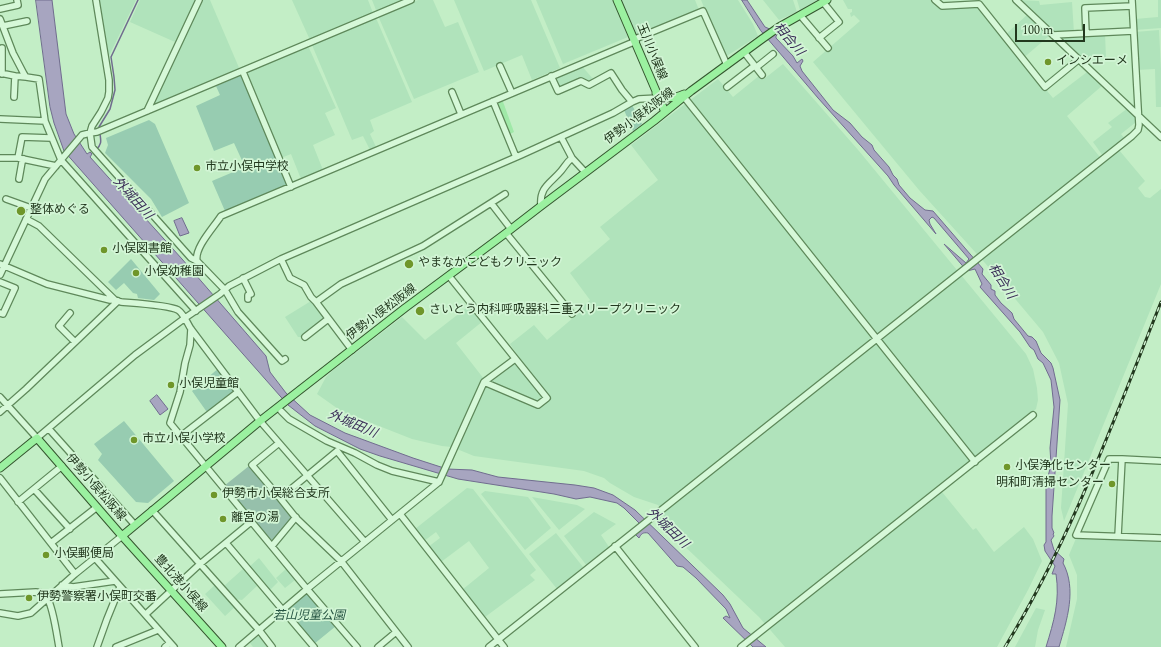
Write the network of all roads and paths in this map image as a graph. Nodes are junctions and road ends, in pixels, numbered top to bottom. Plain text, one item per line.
1 (17, 0) edge
2 (96, 0) edge
3 (199, 0) edge
4 (411, 0) edge
5 (618, 0) edge
6 (935, 0) edge
7 (1016, 0) edge
8 (825, 1) edge
9 (1132, 3) edge
10 (0, 8) edge
11 (800, 15) junction
12 (0, 19) edge
13 (27, 21) dead end
14 (2, 26) junction
15 (1133, 31) junction
16 (1086, 34) junction
17 (1053, 35) junction
18 (819, 38) junction
19 (635, 40) junction
20 (2, 48) dead end
21 (828, 48) dead end
22 (744, 52) junction
23 (772, 54) dead end
24 (1078, 60) junction
25 (727, 65) junction
26 (500, 66) dead end
27 (755, 66) junction
28 (243, 72) junction
29 (1, 73) edge
30 (762, 74) dead end
31 (16, 76) junction
32 (26, 76) junction
33 (551, 76) junction
34 (727, 87) dead end
35 (655, 91) junction
36 (691, 91) junction
37 (452, 92) dead end
38 (512, 93) junction
39 (14, 97) dead end
40 (684, 97) junction
41 (658, 98) junction
42 (493, 101) junction
43 (632, 102) junction
44 (146, 112) junction
45 (664, 112) junction
46 (462, 114) junction
47 (1138, 115) junction
48 (0, 119) edge
49 (45, 121) junction
50 (90, 133) junction
51 (561, 137) junction
52 (1161, 137) edge
53 (51, 138) junction
54 (516, 157) junction
55 (0, 158) edge
56 (18, 158) junction
57 (572, 158) junction
58 (24, 159) junction
59 (62, 159) junction
60 (56, 166) junction
61 (585, 172) junction
62 (19, 179) dead end
63 (291, 187) junction
64 (505, 194) dead end
65 (6, 199) dead end
66 (491, 203) junction
67 (541, 206) junction
68 (31, 208) junction
69 (26, 219) junction
70 (509, 231) junction
71 (281, 259) junction
72 (198, 261) junction
73 (2, 264) edge
74 (0, 275) edge
75 (449, 276) junction
76 (243, 278) junction
77 (0, 282) edge
78 (222, 289) junction
79 (248, 299) dead end
80 (117, 301) junction
81 (316, 302) junction
82 (197, 311) junction
83 (0, 313) edge
84 (70, 313) dead end
85 (572, 314) dead end
86 (185, 318) junction
87 (328, 319) junction
88 (191, 329) junction
89 (305, 337) dead end
90 (877, 339) junction
91 (75, 342) junction
92 (352, 350) junction
93 (285, 359) dead end
94 (515, 359) junction
95 (484, 382) junction
96 (238, 392) junction
97 (0, 397) edge
98 (8, 406) junction
99 (279, 410) junction
100 (0, 412) edge
101 (1033, 415) dead end
102 (260, 421) junction
103 (50, 429) junction
104 (181, 436) junction
105 (37, 438) junction
106 (279, 443) junction
107 (339, 450) junction
108 (1122, 459) junction
109 (1161, 461) edge
110 (975, 462) junction
111 (62, 466) junction
112 (206, 466) junction
113 (0, 468) edge
114 (308, 476) junction
115 (0, 478) edge
116 (440, 481) junction
117 (34, 489) junction
118 (280, 498) junction
119 (18, 502) junction
120 (97, 507) junction
121 (152, 510) junction
122 (400, 514) junction
123 (296, 517) junction
124 (392, 520) junction
125 (251, 522) junction
126 (135, 525) junction
127 (70, 529) junction
128 (122, 536) junction
129 (1118, 536) junction
130 (1161, 538) edge
131 (365, 542) junction
132 (51, 543) junction
133 (226, 543) junction
134 (272, 546) junction
135 (615, 546) junction
136 (95, 558) junction
137 (341, 561) junction
138 (200, 564) junction
139 (76, 574) junction
140 (115, 581) junction
141 (62, 585) junction
142 (120, 587) junction
143 (307, 589) junction
144 (171, 591) junction
145 (0, 594) edge
146 (48, 598) junction
147 (282, 610) junction
148 (0, 613) edge
149 (146, 614) junction
150 (158, 630) junction
151 (259, 630) junction
152 (396, 632) junction
153 (499, 640) junction
154 (170, 646) edge
155 (742, 646) edge
156 (59, 647) edge
157 (97, 647) edge
158 (116, 647) edge
159 (222, 647) edge
160 (239, 647) edge
161 (272, 647) edge
162 (314, 647) edge
163 (357, 647) edge
164 (378, 647) edge
165 (408, 647) edge
166 (489, 647) edge
167 (504, 647) edge
168 (695, 647) edge

1 - 10 street
2 - 50 street
3 - 44 street
4 - 28 street
5 - 19 main road, 玉川小俣線
6 - 24 street
7 - 17 street
8 - 11 main road, 伊勢小俣松阪線
8 - 18 street
9 - 15 street
9 - 16 street
11 - 18 street
11 - 22 main road, 伊勢小俣松阪線
12 - 14 street
13 - 14 street
14 - 32 street
15 - 16 street
15 - 47 street
16 - 17 street
17 - 24 street
18 - 21 street
19 - 25 street
19 - 33 street
19 - 35 main road, 玉川小俣線
20 - 29 street
22 - 25 main road, 伊勢小俣松阪線
22 - 27 street
23 - 27 street
24 - 47 street
25 - 36 main road, 伊勢小俣松阪線
26 - 38 street
27 - 30 street
27 - 34 street
28 - 44 street
28 - 63 street
29 - 31 street
31 - 32 street
31 - 39 street
32 - 49 street
33 - 38 street
33 - 43 street
35 - 36 main road
35 - 41 main road, 玉川小俣線
36 - 40 main road, 伊勢小俣松阪線
37 - 46 street
38 - 42 street
40 - 45 main road, 伊勢小俣松阪線
40 - 90 street
41 - 43 street
41 - 45 main road, 玉川小俣線
42 - 46 street
42 - 54 street
43 - 51 street
44 - 50 street
45 - 61 main road, 伊勢小俣松阪線
46 - 63 street
47 - 52 street
47 - 90 street
48 - 49 street
49 - 53 street
50 - 59 street
50 - 72 street
51 - 54 street
51 - 57 street
53 - 56 street
53 - 59 street
54 - 71 street
55 - 56 street
56 - 58 street
57 - 61 street
57 - 67 street
58 - 60 street
58 - 62 street
59 - 60 street
59 - 82 street
60 - 68 street
61 - 67 main road, 伊勢小俣松阪線
63 - 72 street
64 - 66 street
65 - 68 street
66 - 70 street
66 - 81 street
67 - 70 main road, 伊勢小俣松阪線
68 - 69 street
69 - 73 street
69 - 80 street
70 - 75 main road, 伊勢小俣松阪線
70 - 85 street
71 - 76 street
71 - 81 street
72 - 78 street
73 - 74 street
73 - 80 street
75 - 92 main road, 伊勢小俣松阪線
75 - 94 street
76 - 78 street
76 - 79 street
77 - 83 street
78 - 82 street
78 - 93 street
80 - 86 street
80 - 91 street
81 - 87 street
82 - 86 street
84 - 91 street
86 - 88 street
86 - 103 street
87 - 89 street
87 - 92 street
88 - 96 street
88 - 104 street
90 - 110 street
90 - 135 street
91 - 98 street
92 - 99 main road, 伊勢小俣松阪線
94 - 95 street
94 - 95 street
95 - 116 street
96 - 102 street
96 - 104 street
97 - 98 street
98 - 100 street
98 - 105 street
99 - 102 main road, 伊勢小俣松阪線
99 - 107 street
101 - 110 street
102 - 106 street
102 - 112 main road, 伊勢小俣松阪線
103 - 105 street
103 - 126 street
104 - 112 street
105 - 111 main road, 伊勢小俣松阪線
105 - 113 main road
106 - 114 street
106 - 118 street
107 - 114 street
107 - 116 street
107 - 124 street
108 - 109 street
108 - 129 street
108 - 129 street
110 - 155 street
111 - 117 street
111 - 120 main road, 伊勢小俣松阪線
112 - 121 main road, 伊勢小俣松阪線
112 - 125 street
114 - 118 street
114 - 131 street
115 - 119 street
116 - 122 street
117 - 119 street
117 - 127 street
118 - 123 street
119 - 132 street
120 - 127 street
120 - 128 main road, 伊勢小俣松阪線
121 - 126 main road, 伊勢小俣松阪線
121 - 138 street
122 - 124 street
122 - 153 street
123 - 134 street
123 - 137 street
124 - 131 street
125 - 133 street
125 - 134 street
126 - 128 main road, 伊勢小俣松阪線
127 - 132 street
128 - 136 street
128 - 144 main road, 豊北港小俣線
129 - 130 street
131 - 137 street
132 - 139 street
133 - 138 street
133 - 147 street
134 - 143 street
135 - 153 street
135 - 168 street
136 - 139 street
136 - 140 street
137 - 143 street
137 - 152 street
138 - 144 street
138 - 151 street
139 - 141 street
140 - 141 street
140 - 142 street
141 - 146 street
142 - 149 street
142 - 157 street
143 - 147 street
143 - 163 street
144 - 149 street
144 - 159 main road, 豊北港小俣線
145 - 146 street
146 - 148 street
146 - 156 street
147 - 151 street
147 - 162 street
149 - 150 street
150 - 154 street
150 - 158 street
151 - 160 street
151 - 161 street
152 - 164 street
152 - 165 street
153 - 166 street
153 - 167 street

